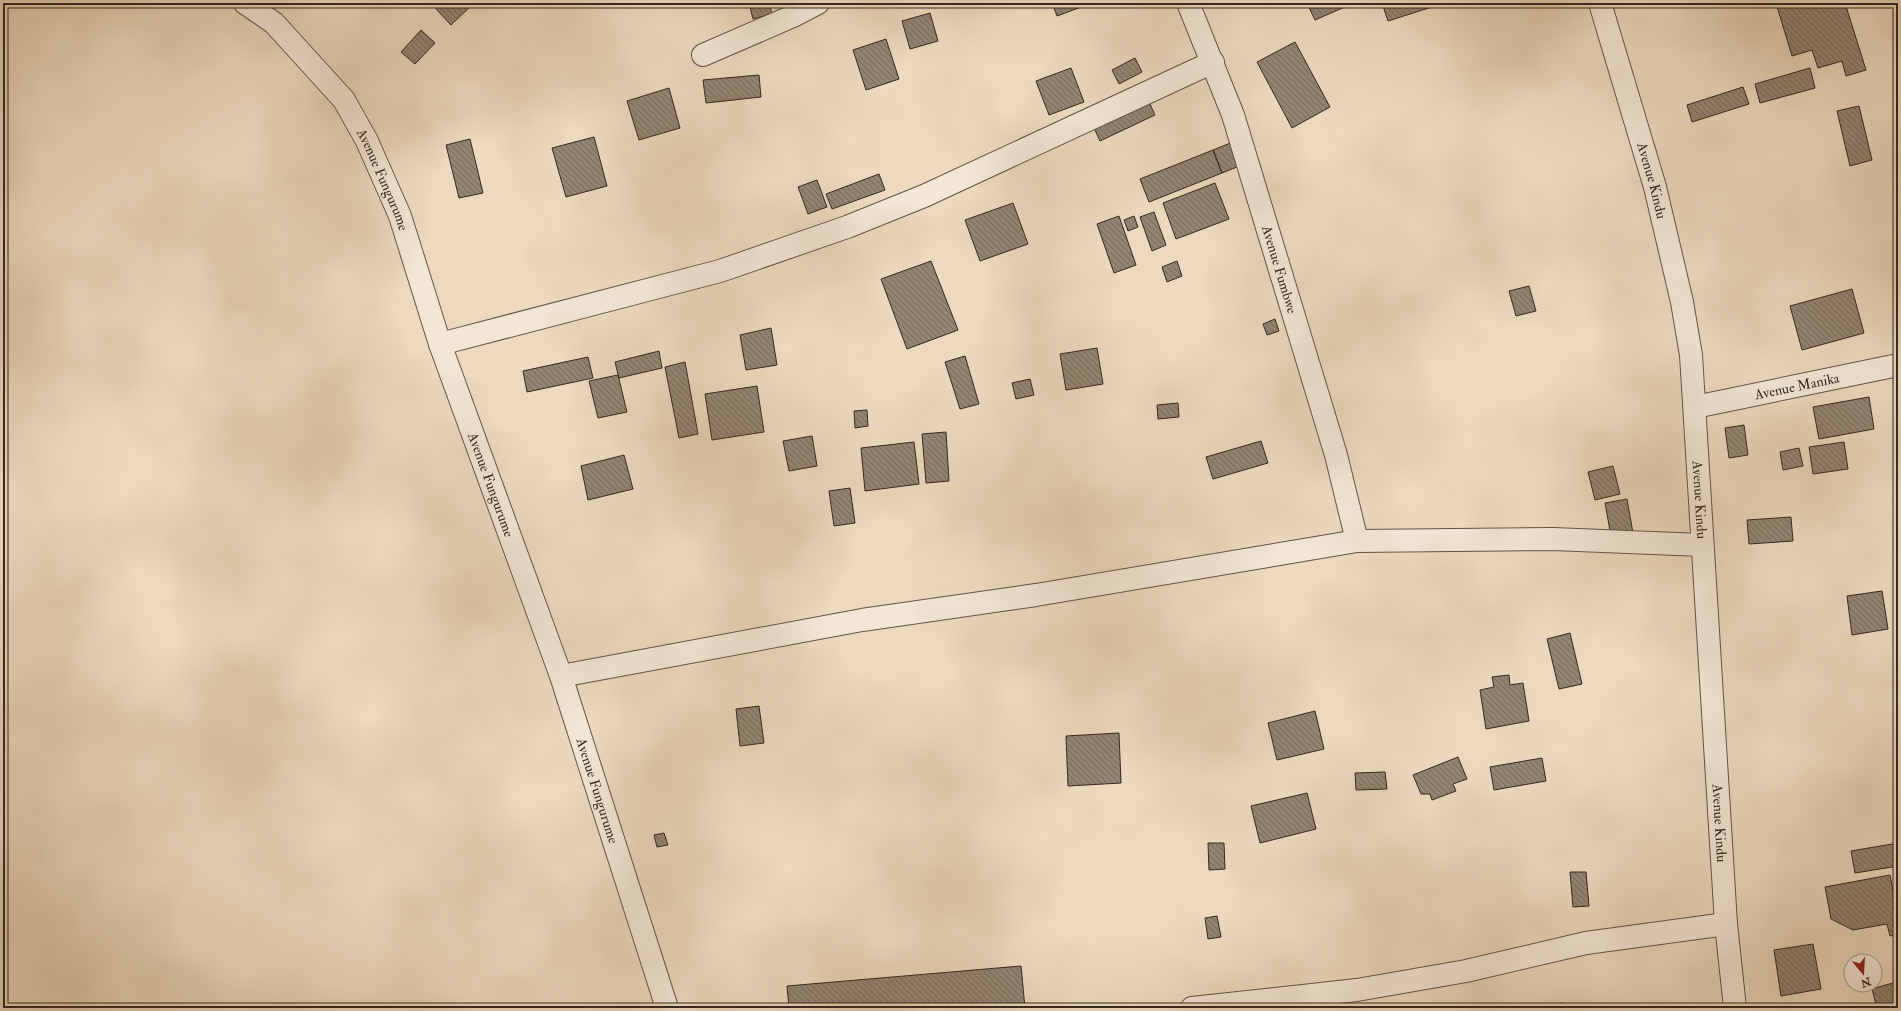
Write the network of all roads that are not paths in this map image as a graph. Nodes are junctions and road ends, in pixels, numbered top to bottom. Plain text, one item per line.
1 (245, 3) edge
2 (818, 3) edge
3 (1188, 3) edge
4 (1600, 3) edge
5 (703, 55) dead end
6 (1213, 62) junction
7 (440, 344) junction
8 (1898, 365) edge
9 (1695, 406) junction
10 (1357, 541) junction
11 (1702, 545) junction
12 (561, 676) junction
13 (1726, 924) junction
14 (667, 1008) edge
15 (1192, 1008) edge
16 (1735, 1008) edge

1 - 7 street, Avenue Fungurume
2 - 5 street
3 - 6 street, Avenue Fumbwe
4 - 9 street, Avenue Kindu
6 - 7 street
6 - 10 street, Avenue Fumbwe
7 - 12 street, Avenue Fungurume
8 - 9 street, Avenue Manika
9 - 11 street, Avenue Kindu
10 - 11 street
10 - 12 street
11 - 13 street, Avenue Kindu
12 - 14 street, Avenue Fungurume
13 - 15 street
13 - 16 street, Avenue Kindu

